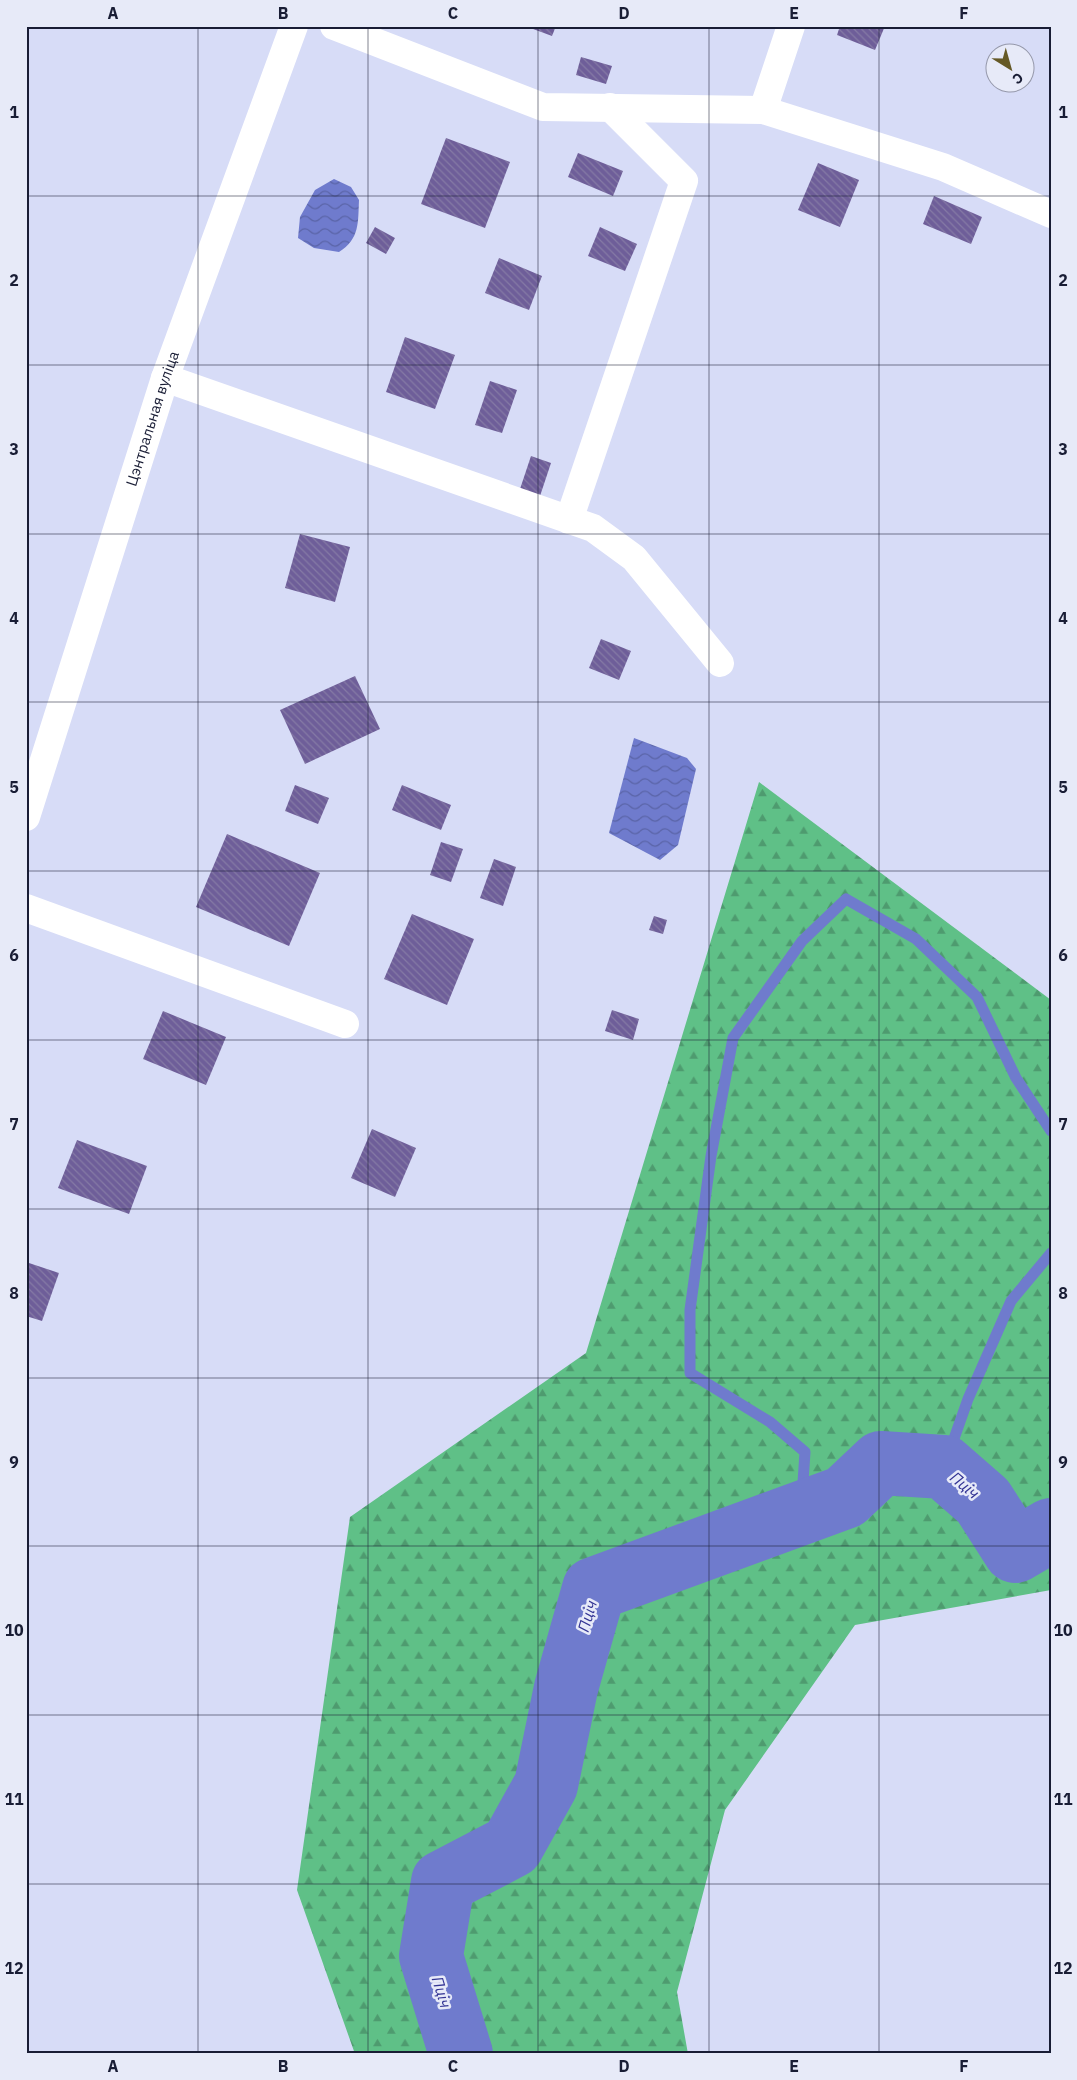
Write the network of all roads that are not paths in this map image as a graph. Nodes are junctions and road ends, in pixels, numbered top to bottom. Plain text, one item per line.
1 (294, 26) edge
2 (334, 26) edge
3 (791, 26) edge
4 (610, 108) junction
5 (763, 110) junction
6 (1051, 214) edge
7 (165, 378) junction
8 (570, 520) junction
9 (720, 663) dead end
10 (26, 817) edge
11 (26, 908) edge
12 (345, 1024) dead end

1 - 7 street, Цэнтральная вуліца
2 - 4 street
3 - 5 street
4 - 5 street
4 - 8 street
5 - 6 street
7 - 8 street
7 - 10 street, Цэнтральная вуліца
8 - 9 street
11 - 12 street

